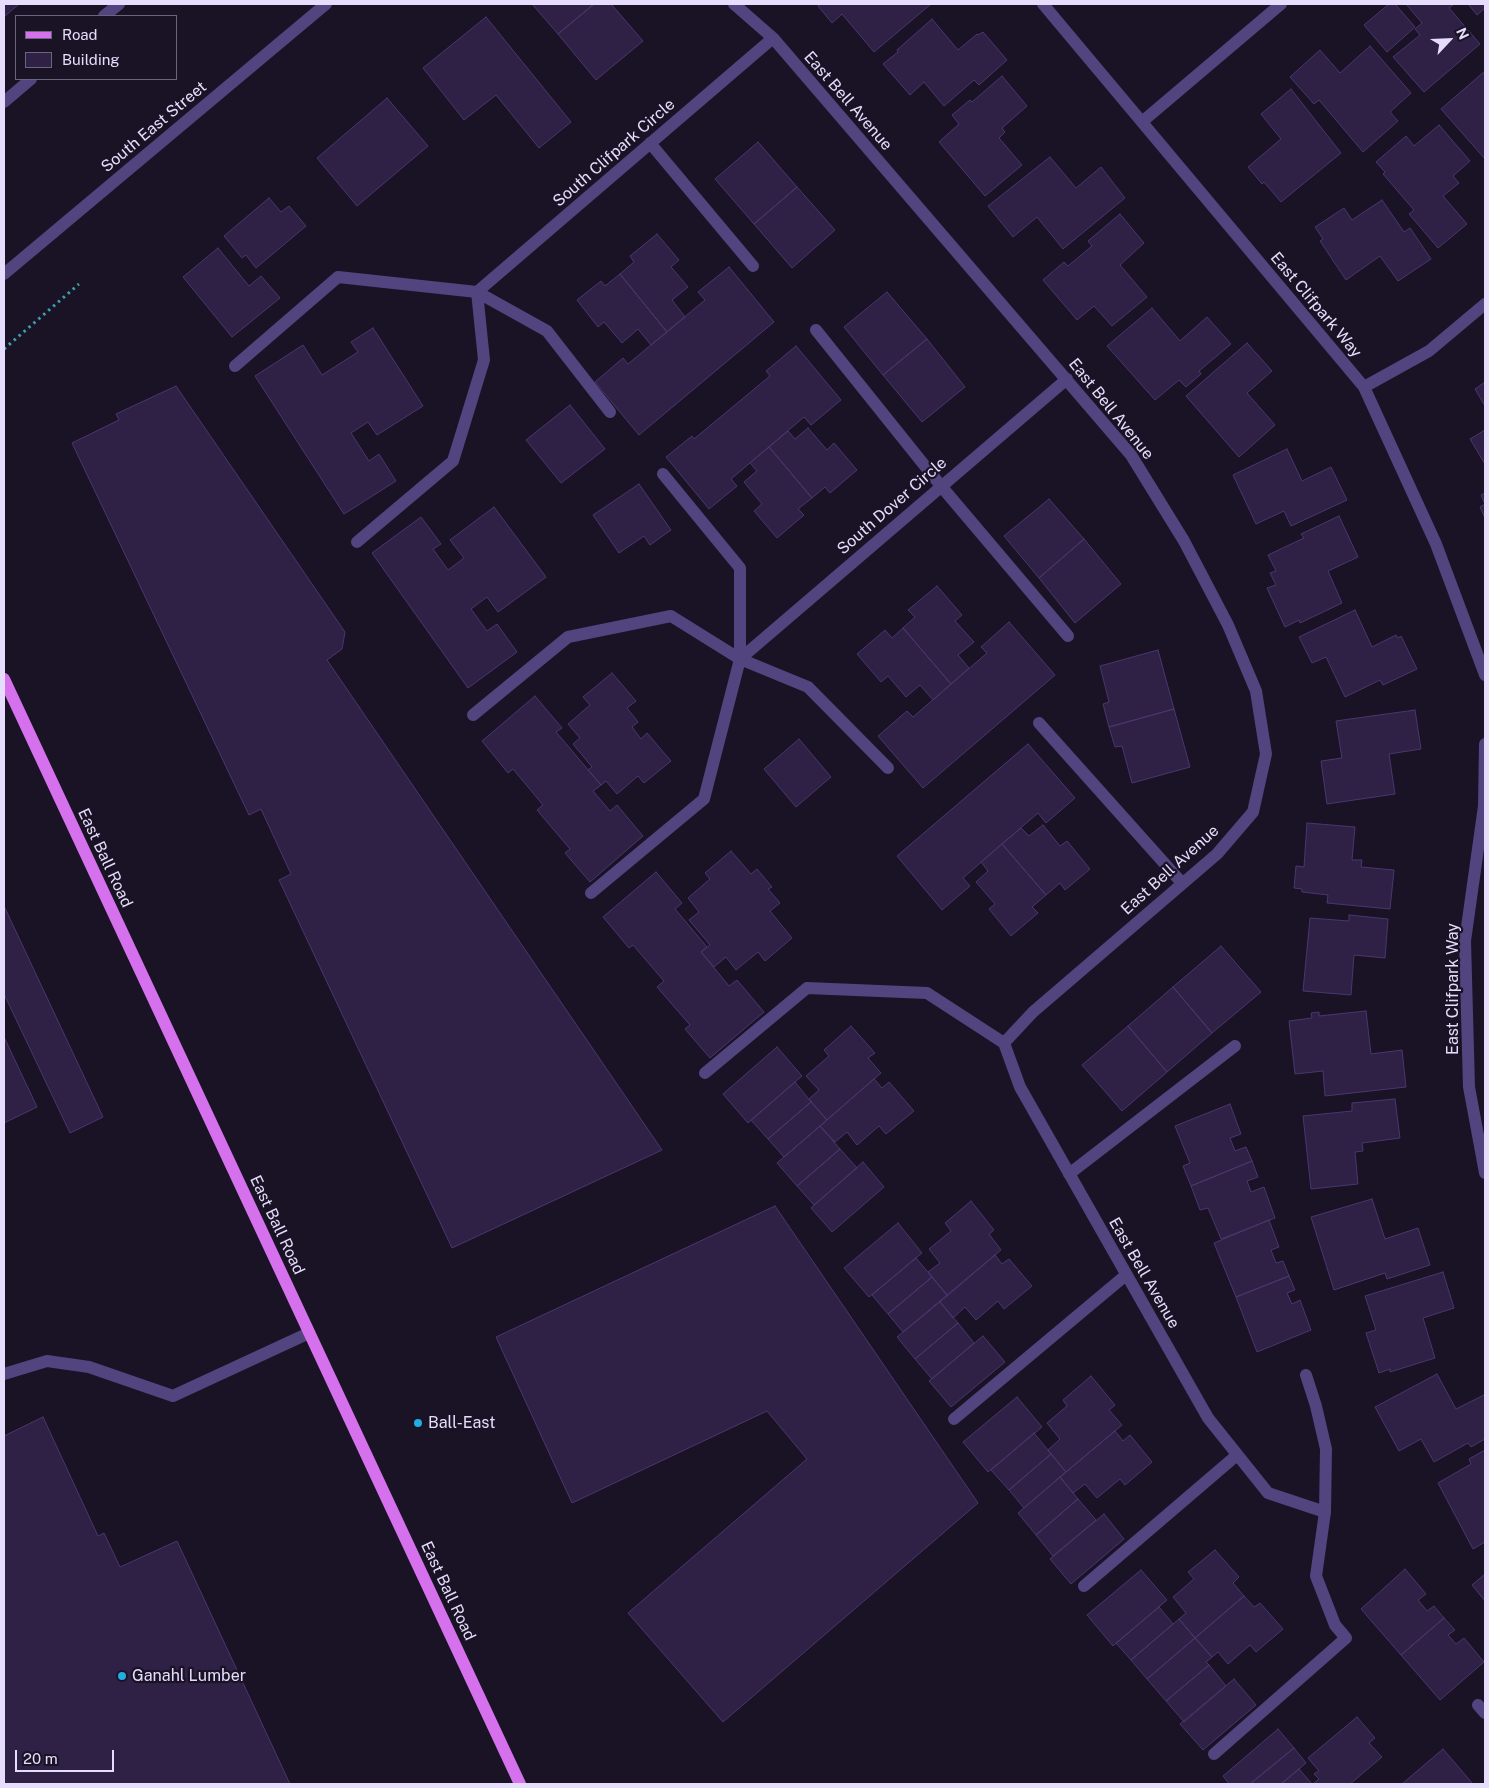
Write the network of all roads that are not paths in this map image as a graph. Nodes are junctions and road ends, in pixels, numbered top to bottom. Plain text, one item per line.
1 (119, 4) edge
2 (324, 4) edge
3 (734, 4) edge
4 (1042, 4) edge
5 (1281, 4) edge
6 (105, 15) edge
7 (772, 38) junction
8 (30, 80) edge
9 (4, 102) edge
10 (1142, 122) junction
11 (650, 143) junction
12 (753, 266) dead end
13 (4, 274) edge
14 (477, 292) junction
15 (1485, 304) edge
16 (816, 330) dead end
17 (235, 366) dead end
18 (1067, 379) junction
19 (1364, 387) junction
20 (610, 412) dead end
21 (662, 474) dead end
22 (940, 486) junction
23 (357, 542) dead end
24 (1068, 636) dead end
25 (740, 659) junction
26 (1485, 675) edge
27 (4, 679) edge
28 (472, 715) dead end
29 (1039, 723) dead end
30 (1485, 744) edge
31 (888, 768) dead end
32 (1182, 883) junction
33 (591, 893) dead end
34 (1004, 1043) junction
35 (1235, 1046) dead end
36 (704, 1073) dead end
37 (1485, 1173) edge
38 (1069, 1174) junction
39 (1126, 1275) junction
40 (309, 1333) junction
41 (4, 1374) edge
42 (1306, 1375) dead end
43 (954, 1419) dead end
44 (1237, 1455) junction
45 (1325, 1512) junction
46 (1084, 1586) dead end
47 (1214, 1754) dead end
48 (520, 1784) edge

1 - 6 street
2 - 13 street, South East Street
3 - 7 street, East Bell Avenue
4 - 10 street, East Clifpark Way
5 - 10 street
7 - 11 street, South Clifpark Circle
7 - 18 street, East Bell Avenue
8 - 9 street
10 - 19 street, East Clifpark Way
11 - 12 street
11 - 14 street, South Clifpark Circle
14 - 17 street
14 - 20 street
14 - 23 street
15 - 19 street
16 - 22 street
18 - 22 street, South Dover Circle
18 - 32 street, East Bell Avenue
19 - 26 street, East Clifpark Way
21 - 25 street
22 - 24 street
22 - 25 street, South Dover Circle
25 - 28 street
25 - 31 street
25 - 33 street
27 - 40 main road, East Ball Road
29 - 32 street
30 - 37 street, East Clifpark Way
32 - 34 street, East Bell Avenue
34 - 36 street
34 - 38 street, East Bell Avenue
35 - 38 street
38 - 39 street, East Bell Avenue
39 - 43 street
39 - 44 street, East Bell Avenue
40 - 41 street
40 - 48 main road, East Ball Road
42 - 45 street
44 - 45 street, East Bell Avenue
44 - 46 street
45 - 47 street

